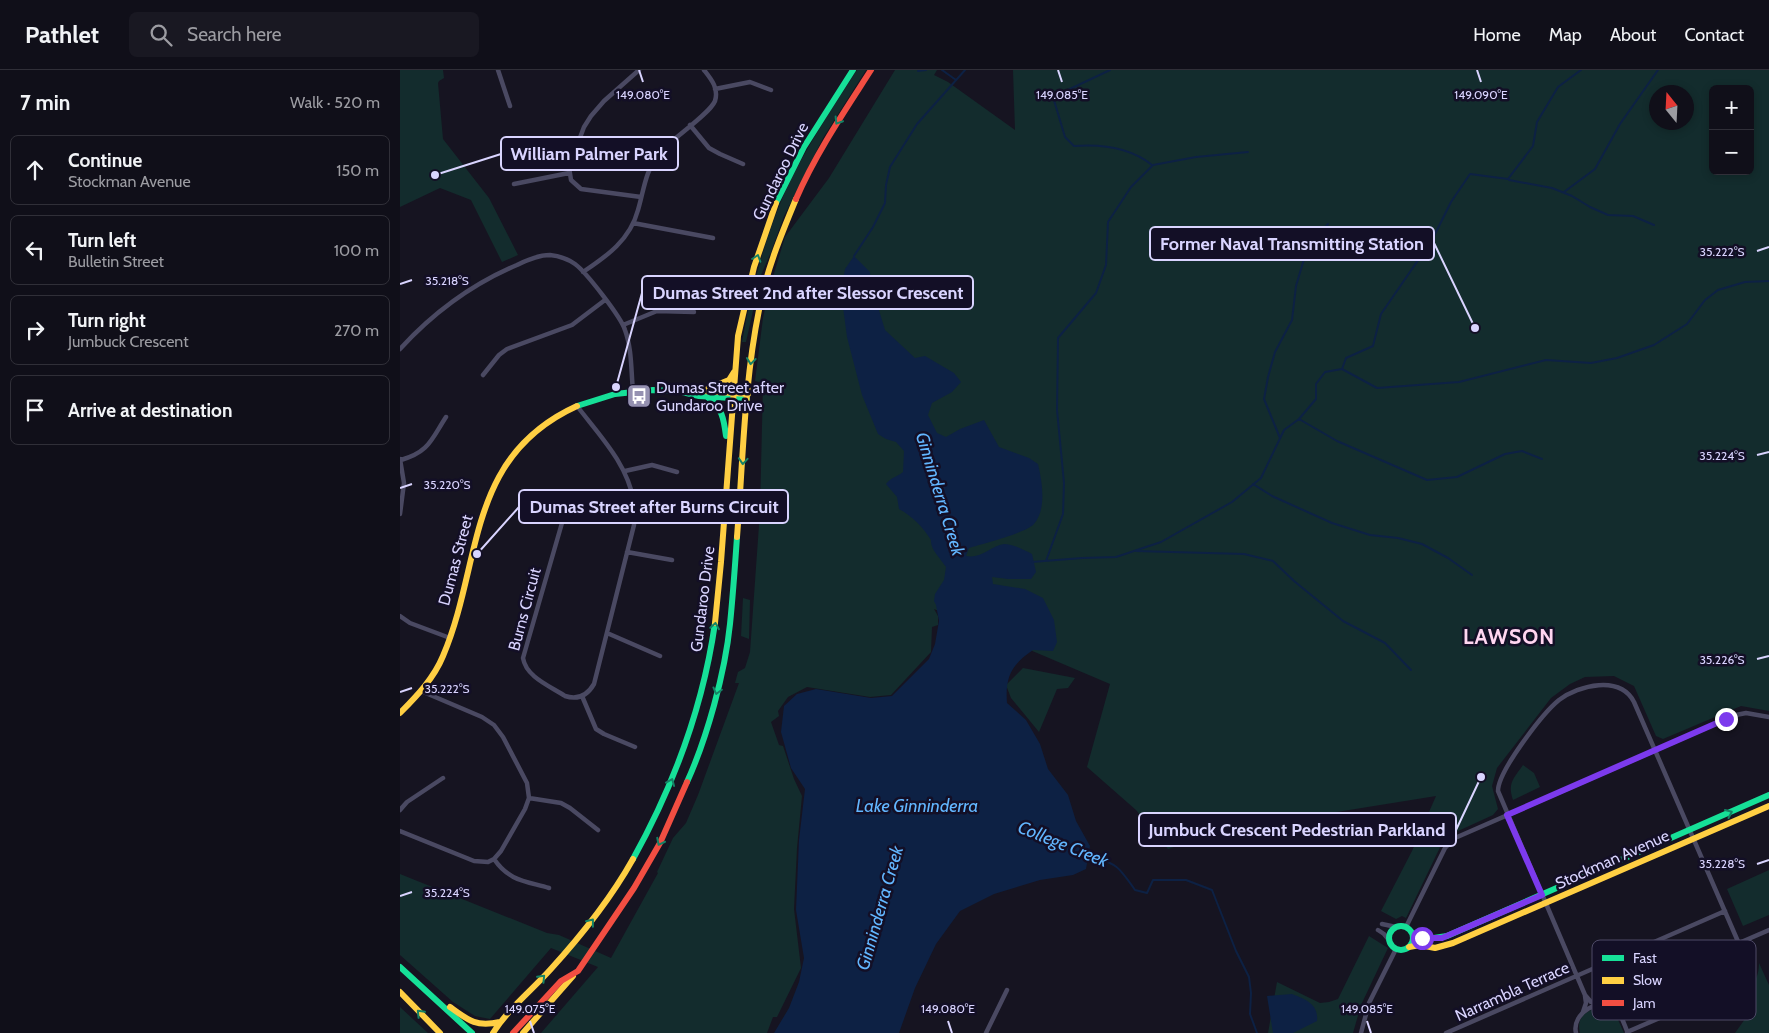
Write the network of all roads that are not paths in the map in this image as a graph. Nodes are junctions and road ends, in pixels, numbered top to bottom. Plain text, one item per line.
1 (498, 70) edge
2 (639, 70) edge
3 (704, 70) edge
4 (853, 70) edge
5 (871, 70) edge
6 (716, 88) junction
7 (771, 90) dead end
8 (510, 106) dead end
9 (690, 125) junction
10 (743, 164) dead end
11 (569, 173) junction
12 (514, 184) dead end
13 (641, 197) junction
14 (633, 223) junction
15 (713, 238) dead end
16 (583, 272) junction
17 (605, 300) junction
18 (694, 312) dead end
19 (623, 325) junction
20 (400, 349) edge
21 (735, 369) junction
22 (483, 375) dead end
23 (633, 391) junction
24 (704, 394) junction
25 (733, 396) junction
26 (748, 397) junction
27 (576, 406) junction
28 (446, 417) dead end
29 (728, 450) junction
30 (400, 459) edge
31 (625, 471) junction
32 (677, 472) dead end
33 (634, 502) junction
34 (400, 514) edge
35 (627, 552) junction
36 (672, 560) dead end
37 (400, 616) edge
38 (607, 633) junction
39 (450, 638) junction
40 (660, 656) dead end
41 (422, 691) junction
42 (582, 696) junction
43 (400, 713) edge
44 (1769, 718) edge
45 (635, 747) dead end
46 (1655, 750) junction
47 (443, 778) dead end
48 (1769, 796) edge
49 (529, 798) junction
50 (1769, 806) edge
51 (400, 810) edge
52 (1507, 815) junction
53 (598, 830) dead end
54 (1690, 830) junction
55 (400, 831) edge
56 (1694, 839) junction
57 (494, 859) junction
58 (549, 888) dead end
59 (1542, 895) junction
60 (1545, 903) junction
61 (1725, 911) junction
62 (1382, 924) dead end
63 (1396, 927) junction
64 (1406, 927) junction
65 (1378, 930) dead end
66 (1769, 930) edge
67 (1413, 936) junction
68 (1389, 940) junction
69 (1659, 940) edge
70 (1738, 940) edge
71 (1746, 940) edge
72 (1409, 947) junction
73 (1396, 949) junction
74 (400, 967) edge
75 (1592, 969) edge
76 (578, 971) junction
77 (1577, 976) junction
78 (1007, 990) dead end
79 (400, 992) edge
80 (1585, 995) junction
81 (434, 997) junction
82 (1592, 1002) edge
83 (1592, 1008) edge
84 (1583, 1012) junction
85 (1622, 1020) edge
86 (1655, 1020) edge
87 (500, 1022) junction
88 (1627, 1032) edge
89 (439, 1033) edge
90 (472, 1033) edge
91 (493, 1033) edge
92 (513, 1033) edge
93 (523, 1033) edge
94 (986, 1033) edge
95 (1362, 1033) edge
96 (1446, 1033) edge
97 (1576, 1033) edge

1 - 8 street
2 - 11 street
3 - 6 street
21 -> 4 main road, Gundaroo Drive
5 -> 26 main road, Gundaroo Drive
6 - 7 street
6 - 9 street
9 - 10 street
9 - 13 street
11 - 12 street
11 - 13 street
13 - 14 street
14 - 15 street
14 - 16 street
16 - 17 street
16 - 20 street
17 - 19 street
17 - 22 street
18 - 19 street
19 - 23 street
21 - 24 main road
21 - 25 main road, Gundaroo Drive
23 - 24 main road, Dumas Street
23 - 27 main road, Dumas Street
24 - 25 main road, Dumas Street
24 - 29 main road
25 - 26 main road, Dumas Street
25 - 29 main road, Gundaroo Drive
26 -> 76 main road, Gundaroo Drive
27 - 31 street
27 - 39 main road, Dumas Street
28 - 30 street
87 -> 29 main road, Gundaroo Drive
30 - 34 street
31 - 32 street
31 - 33 street
33 - 35 street
33 - 42 street, Burns Circuit
35 - 36 street
35 - 38 street
37 - 39 street
38 - 40 street
38 - 42 street
39 - 41 main road, Dumas Street
41 - 43 main road, Dumas Street
41 - 49 street
42 - 45 street
44 - 46 street
46 - 52 street
46 - 52 street
46 - 54 street
47 - 51 street
54 -> 48 main road, Stockman Avenue
49 - 53 street
49 - 57 street
50 - 56 main road, Stockman Avenue
52 - 59 street
52 - 64 street
54 - 56 street
54 - 59 main road, Stockman Avenue
55 - 57 street
56 - 60 main road, Stockman Avenue
56 - 61 street
57 - 58 street
59 - 60 street
59 - 67 main road, Stockman Avenue
60 - 72 main road, Stockman Avenue
60 - 77 street
61 - 69 street, Narrambla Terrace
61 - 70 street
62 - 63 street
63 - 64 main road
63 - 68 main road
64 - 67 main road
65 - 68 street
66 - 71 street
67 - 72 main road
68 - 73 main road
72 - 73 main road
73 - 95 street
74 - 81 main road
75 - 77 street, Narrambla Terrace
76 - 92 main road, Gundaroo Drive
76 - 93 main road
77 - 80 street
77 - 96 street, Narrambla Terrace
78 - 94 street
89 -> 79 main road
80 - 82 street
80 - 84 street
81 - 87 main road
81 - 90 main road
83 - 84 street
84 - 97 street
85 - 88 street
86 - 88 street
87 - 91 main road, Gundaroo Drive

